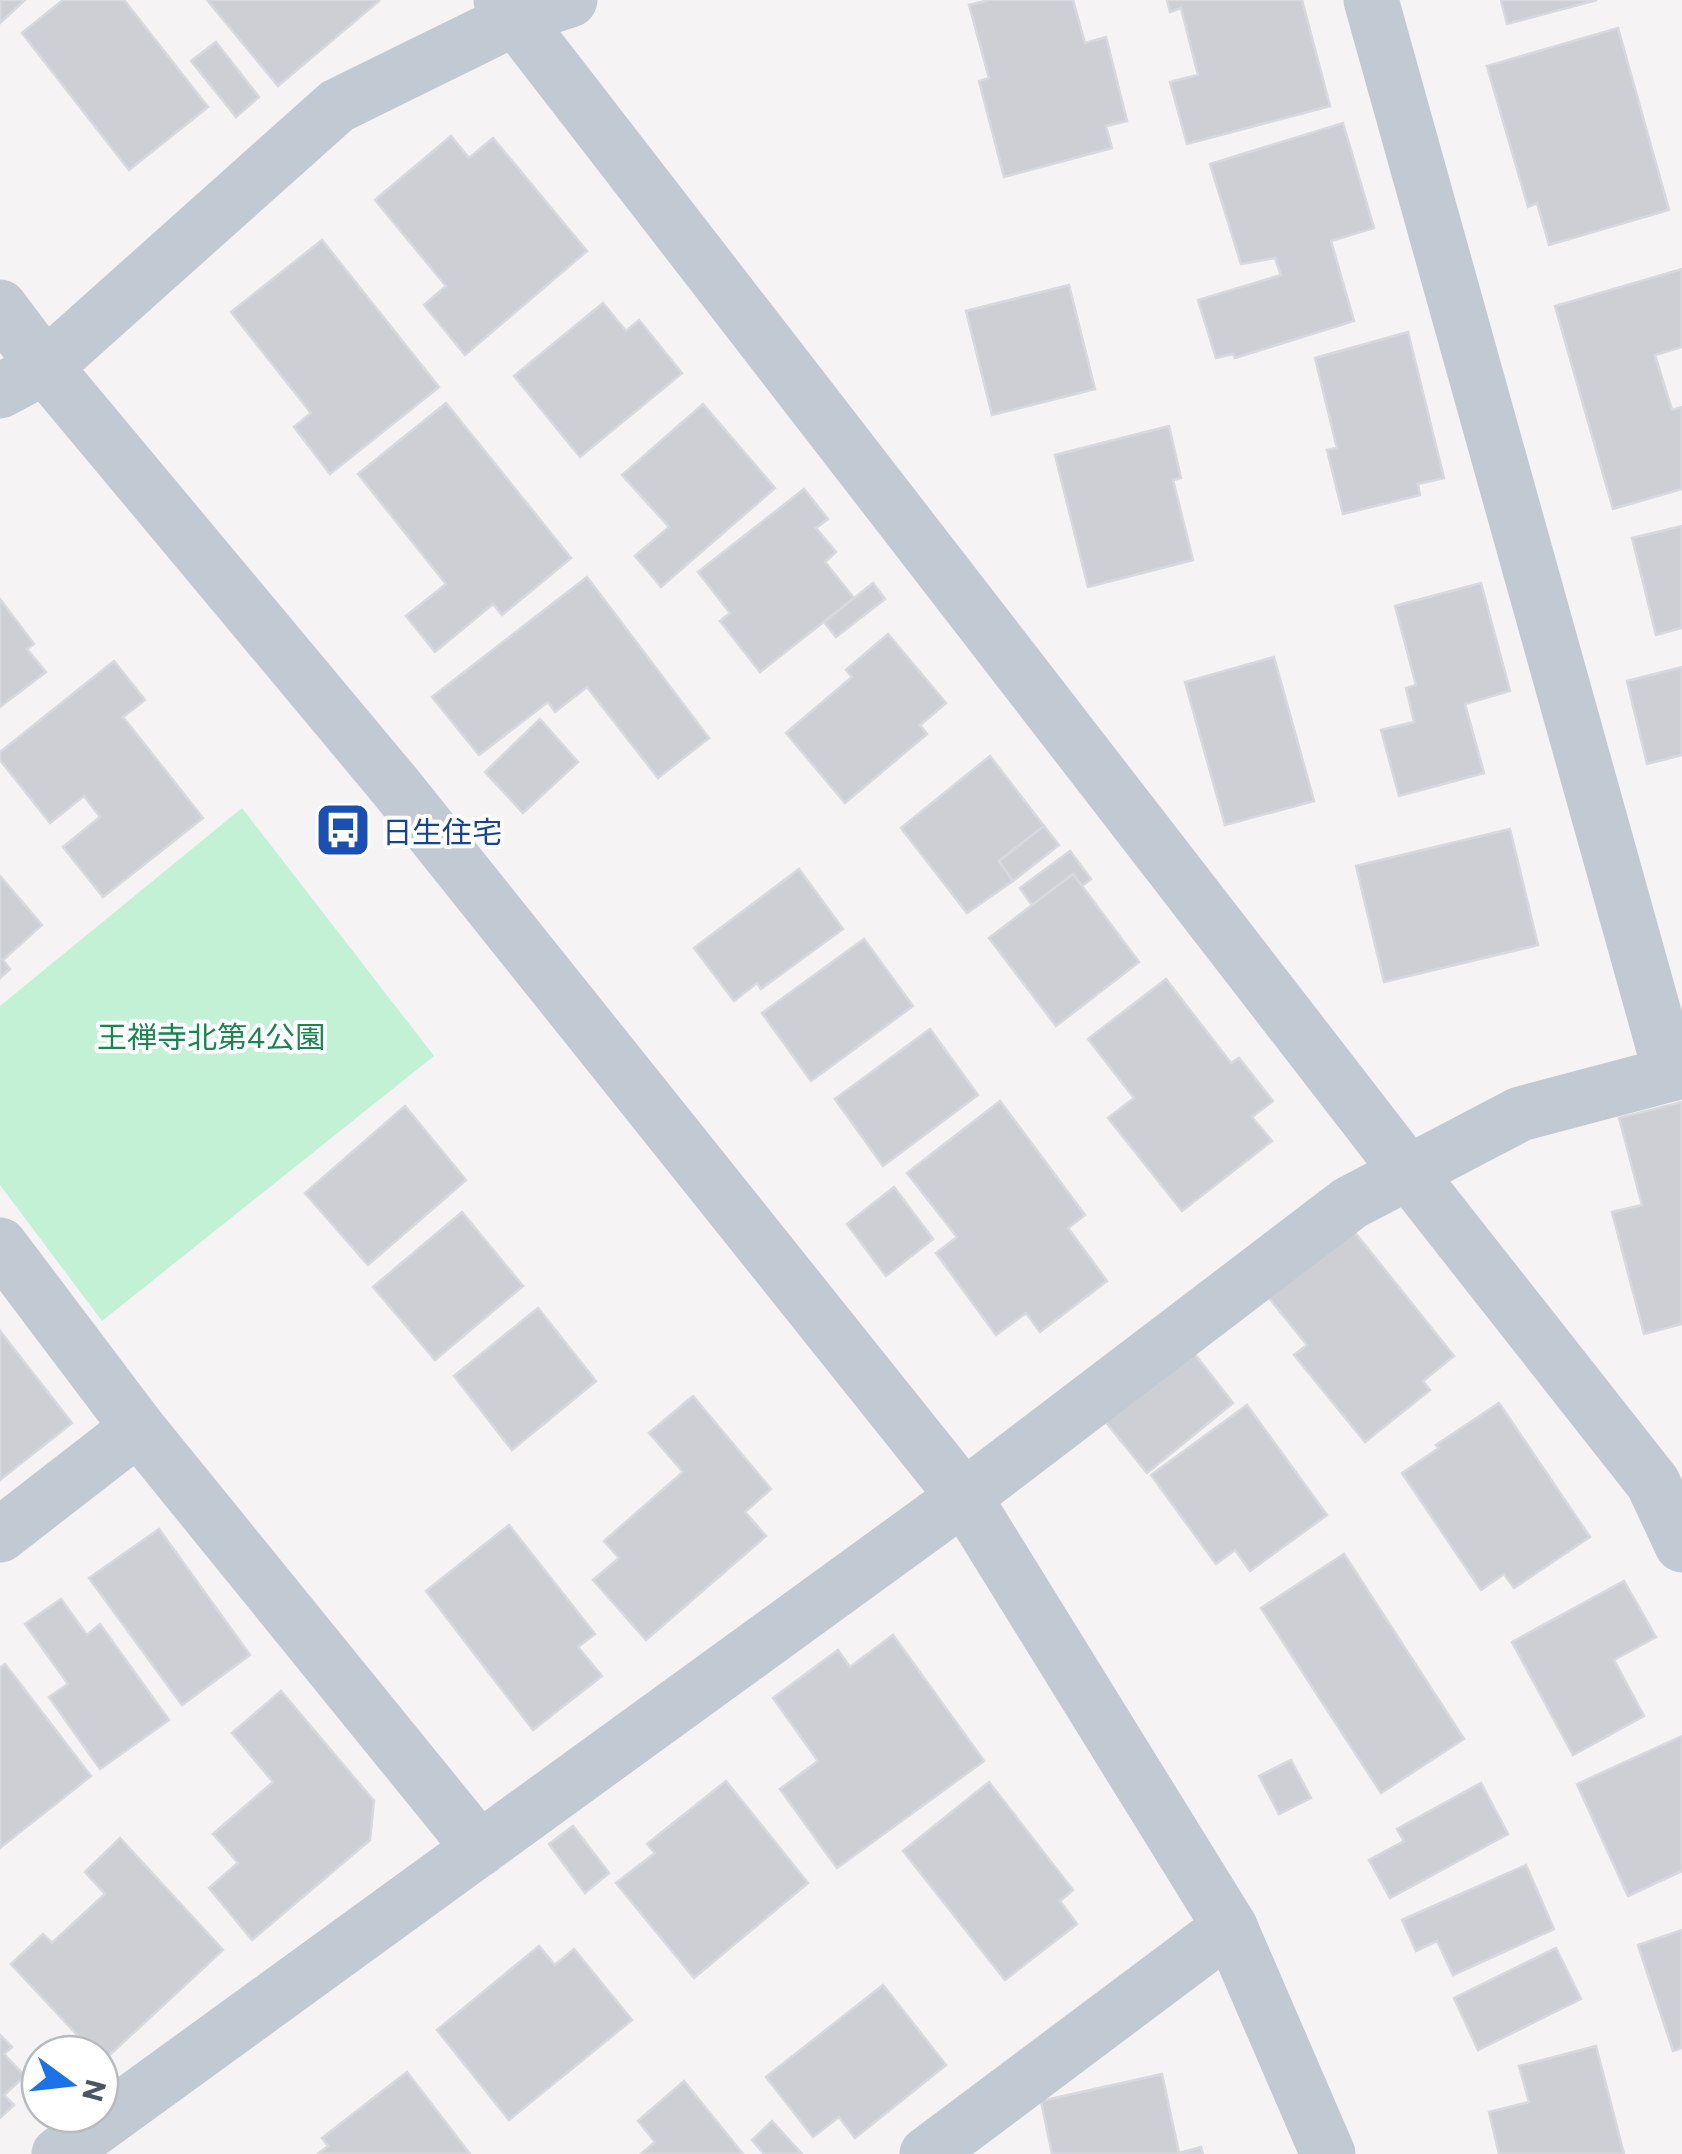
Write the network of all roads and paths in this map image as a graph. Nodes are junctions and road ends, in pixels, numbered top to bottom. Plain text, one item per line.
1 (570, 0) edge
2 (1371, 0) edge
3 (508, 9) edge
4 (0, 307) edge
5 (22, 379) edge
6 (1676, 1072) edge
7 (1408, 1172) junction
8 (0, 1245) edge
9 (138, 1428) junction
10 (964, 1497) junction
11 (0, 1535) edge
12 (1682, 1546) edge
13 (480, 1849) junction
14 (1230, 1926) junction
15 (59, 2154) edge
16 (927, 2154) edge
17 (1328, 2154) edge

1 - 3 street
2 - 6 street
3 - 5 street
3 - 7 street
4 - 5 street
5 - 10 street
6 - 7 street
7 - 10 street
7 - 12 street
8 - 9 street
9 - 11 street
9 - 13 street
10 - 13 street
10 - 14 street
13 - 15 street
14 - 16 street
14 - 17 street

